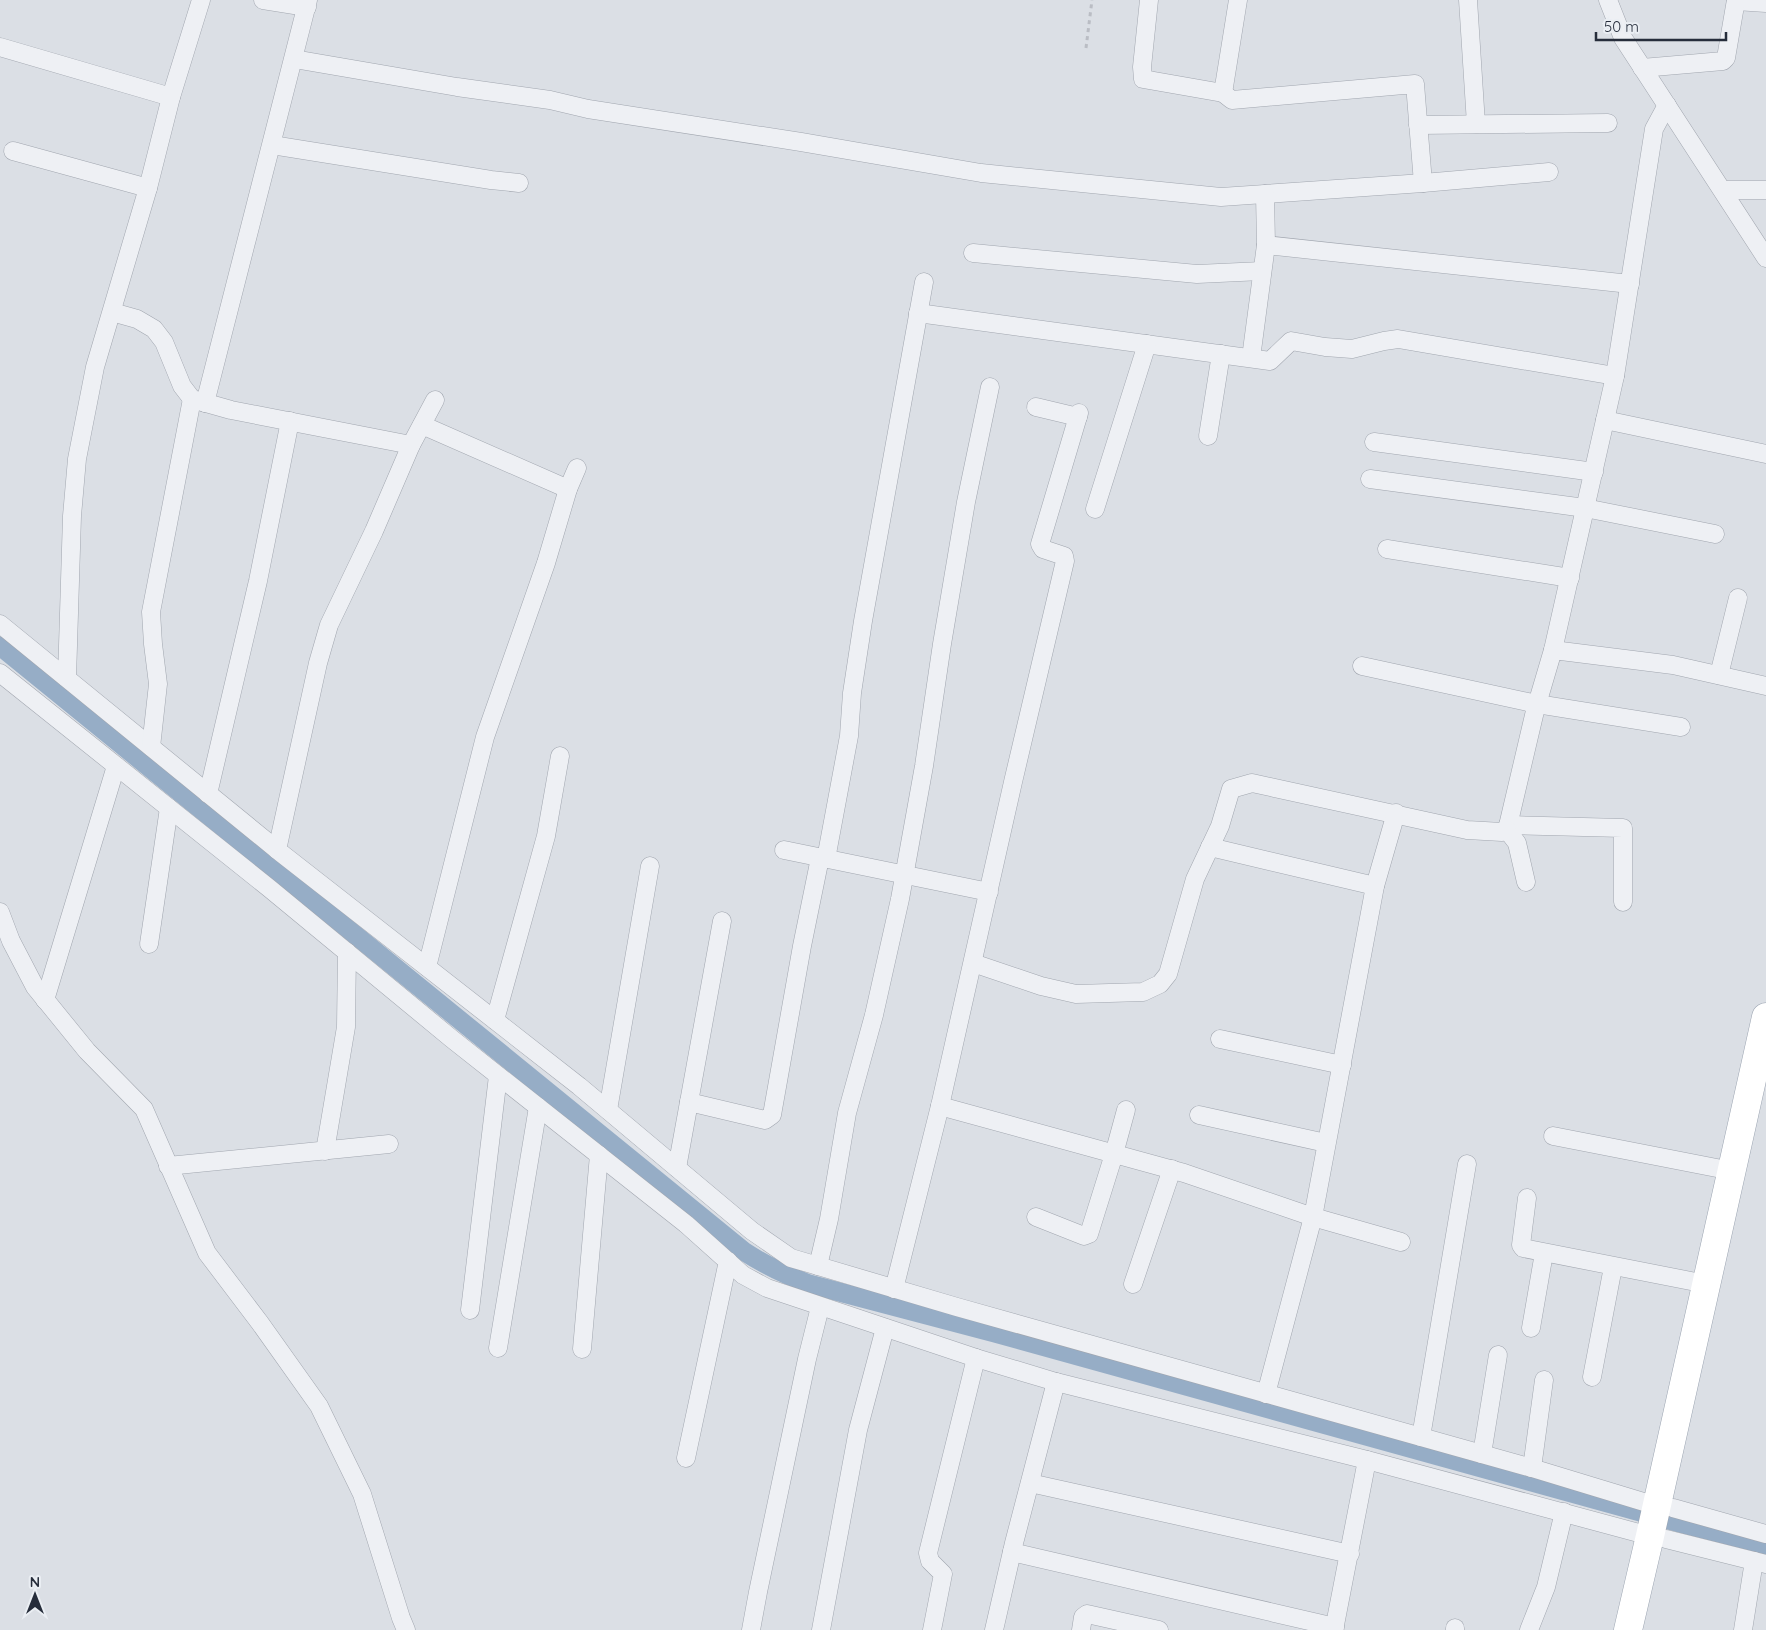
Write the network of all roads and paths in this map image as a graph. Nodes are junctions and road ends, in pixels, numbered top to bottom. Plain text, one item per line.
1 (201, 0) edge
2 (263, 0) edge
3 (1092, 0) edge
4 (1149, 0) edge
5 (1238, 0) edge
6 (1468, 0) edge
7 (1608, 0) edge
8 (1736, 0) edge
9 (307, 3) edge
10 (1766, 3) edge
11 (0, 47) edge
12 (1086, 48) dead end
13 (294, 59) junction
14 (1642, 68) junction
15 (1223, 93) junction
16 (171, 97) junction
17 (1667, 105) junction
18 (1608, 123) dead end
19 (1418, 124) junction
20 (1476, 124) junction
21 (272, 144) junction
22 (13, 151) dead end
23 (1549, 172) dead end
24 (519, 183) dead end
25 (1423, 183) junction
26 (148, 188) junction
27 (1723, 190) junction
28 (1766, 190) edge
29 (1265, 194) junction
30 (1266, 245) junction
31 (973, 253) dead end
32 (1766, 258) edge
33 (1262, 270) junction
34 (924, 282) dead end
35 (1630, 284) junction
36 (112, 312) junction
37 (918, 313) junction
38 (1147, 344) junction
39 (1221, 354) junction
40 (1251, 358) junction
41 (1615, 376) junction
42 (990, 387) dead end
43 (435, 400) dead end
44 (198, 401) junction
45 (1036, 407) dead end
46 (1606, 420) junction
47 (290, 421) junction
48 (422, 425) junction
49 (1208, 436) dead end
50 (1374, 442) dead end
51 (411, 445) junction
52 (1766, 454) edge
53 (577, 468) dead end
54 (1594, 472) junction
55 (1370, 479) dead end
56 (568, 489) junction
57 (1585, 508) junction
58 (1095, 509) dead end
59 (1715, 534) dead end
60 (1387, 549) dead end
61 (1570, 578) junction
62 (1738, 598) dead end
63 (0, 624) edge
64 (1553, 650) junction
65 (1362, 666) dead end
66 (0, 673) edge
67 (1719, 675) junction
68 (67, 678) junction
69 (1766, 686) edge
70 (1537, 704) junction
71 (1681, 727) dead end
72 (151, 747) junction
73 (560, 756) dead end
74 (116, 766) junction
75 (208, 794) junction
76 (169, 808) junction
77 (1396, 813) junction
78 (1508, 827) junction
79 (1210, 847) junction
80 (277, 850) junction
81 (784, 850) dead end
82 (823, 858) junction
83 (650, 866) dead end
84 (904, 874) junction
85 (1526, 882) dead end
86 (1375, 886) junction
87 (989, 892) junction
88 (1623, 902) dead end
89 (0, 912) edge
90 (722, 920) dead end
91 (149, 944) dead end
92 (347, 952) junction
93 (973, 963) junction
94 (427, 967) junction
95 (45, 1000) junction
96 (1766, 1017) edge
97 (495, 1020) junction
98 (1220, 1039) dead end
99 (1342, 1065) junction
100 (498, 1076) junction
101 (1766, 1091) edge
102 (689, 1102) junction
103 (940, 1106) junction
104 (538, 1107) junction
105 (608, 1110) junction
106 (1126, 1110) dead end
107 (1199, 1115) dead end
108 (1553, 1136) dead end
109 (1326, 1143) junction
110 (390, 1144) dead end
111 (325, 1151) junction
112 (1114, 1154) junction
113 (599, 1156) junction
114 (1467, 1164) dead end
115 (168, 1166) junction
116 (677, 1168) junction
117 (1172, 1169) junction
118 (1732, 1170) junction
119 (1527, 1198) dead end
120 (1313, 1217) junction
121 (1036, 1218) dead end
122 (1401, 1242) dead end
123 (1544, 1253) junction
124 (728, 1261) junction
125 (818, 1266) junction
126 (1613, 1267) junction
127 (1133, 1284) dead end
128 (1706, 1284) junction
129 (894, 1289) junction
130 (820, 1307) junction
131 (470, 1310) dead end
132 (885, 1328) junction
133 (1531, 1328) dead end
134 (498, 1348) dead end
135 (582, 1349) dead end
136 (1498, 1355) dead end
137 (976, 1358) junction
138 (1592, 1376) dead end
139 (1544, 1380) dead end
140 (1056, 1382) junction
141 (1266, 1394) junction
142 (1421, 1437) junction
143 (1482, 1454) junction
144 (686, 1458) dead end
145 (1367, 1460) junction
146 (1532, 1468) junction
147 (1030, 1482) junction
148 (1564, 1512) junction
149 (1661, 1524) junction
150 (1766, 1534) edge
151 (1012, 1552) junction
152 (1350, 1554) junction
153 (1760, 1563) edge
154 (1334, 1629) edge
155 (406, 1630) edge
156 (752, 1630) edge
157 (820, 1630) edge
158 (932, 1630) edge
159 (994, 1630) edge
160 (1081, 1630) edge
161 (1159, 1630) edge
162 (1529, 1630) edge
163 (1628, 1630) edge
164 (1645, 1630) edge
165 (1743, 1630) edge

1 - 16 street
2 - 9 street
3 - 12 path
4 - 15 street
5 - 15 street
6 - 20 street
7 - 14 street
8 - 10 street
8 - 14 street
9 - 13 street
11 - 16 street
13 - 21 street
13 - 29 street
14 - 17 street
15 - 19 street
16 - 26 street
17 - 27 street
17 - 35 street
18 - 20 street
19 - 20 street
19 - 25 street
21 - 24 street
21 - 44 street
22 - 26 street
23 - 25 street
25 - 29 street
26 - 36 street
27 - 28 street
27 - 32 street
29 - 30 street
30 - 33 street
30 - 35 street
31 - 33 street
33 - 40 street
34 - 37 street
35 - 41 street
36 - 44 street
36 - 68 street
37 - 38 street
37 - 82 street
38 - 39 street
38 - 58 street
39 - 40 street
39 - 49 street
40 - 41 street
41 - 46 street
42 - 84 street
43 - 48 street
44 - 47 street
44 - 72 street
45 - 87 street
46 - 52 street
46 - 54 street
47 - 51 street
47 - 75 street
48 - 51 street
48 - 56 street
50 - 54 street
51 - 80 street
53 - 56 street
54 - 57 street
55 - 57 street
56 - 94 street
57 - 59 street
57 - 61 street
60 - 61 street
61 - 64 street
62 - 67 street
63 - 68 street
64 - 67 street
64 - 70 street
65 - 70 street
66 - 74 street
67 - 69 street
68 - 72 street
70 - 71 street
70 - 78 street
72 - 75 street
73 - 97 street
74 - 76 street
74 - 95 street
75 - 80 street
76 - 91 street
76 - 92 street
77 - 78 street
77 - 79 street
77 - 86 street
78 - 85 street
78 - 88 street
79 - 86 street
79 - 93 street
80 - 94 street
81 - 82 street
82 - 84 street
82 - 102 street
83 - 105 street
84 - 87 street
84 - 125 street
86 - 99 street
87 - 93 street
89 - 95 street
90 - 102 street
92 - 100 street
92 - 111 street
93 - 103 street
94 - 97 street
95 - 115 street
96 - 118 main road
97 - 105 street
98 - 99 street
99 - 109 street
100 - 104 street
100 - 131 street
101 - 149 main road
102 - 116 street
103 - 112 street
103 - 129 street
104 - 113 street
104 - 134 street
105 - 116 street
106 - 112 street
107 - 109 street
108 - 118 street
109 - 120 street
110 - 111 street
111 - 115 street
112 - 117 street
112 - 121 street
113 - 124 street
113 - 135 street
114 - 142 street
115 - 155 street
116 - 125 street
117 - 120 street
117 - 127 street
118 - 128 main road
119 - 123 street
120 - 122 street
120 - 141 street
123 - 126 street
123 - 133 street
124 - 130 street
124 - 144 street
125 - 129 street
126 - 128 street
126 - 138 street
128 - 149 main road
129 - 141 street
130 - 132 street
130 - 156 street
132 - 137 street
132 - 157 street
136 - 143 street
137 - 140 street
137 - 158 street
139 - 146 street
140 - 145 street
140 - 147 street
141 - 142 street
142 - 143 street
143 - 146 street
145 - 148 street
145 - 152 street
146 - 149 street
147 - 151 street
147 - 152 street
148 - 149 street
148 - 162 street
149 - 150 street
149 - 153 street
149 - 163 main road
149 - 164 main road
151 - 154 street
151 - 159 street
152 - 154 street
153 - 165 street
160 - 161 street

